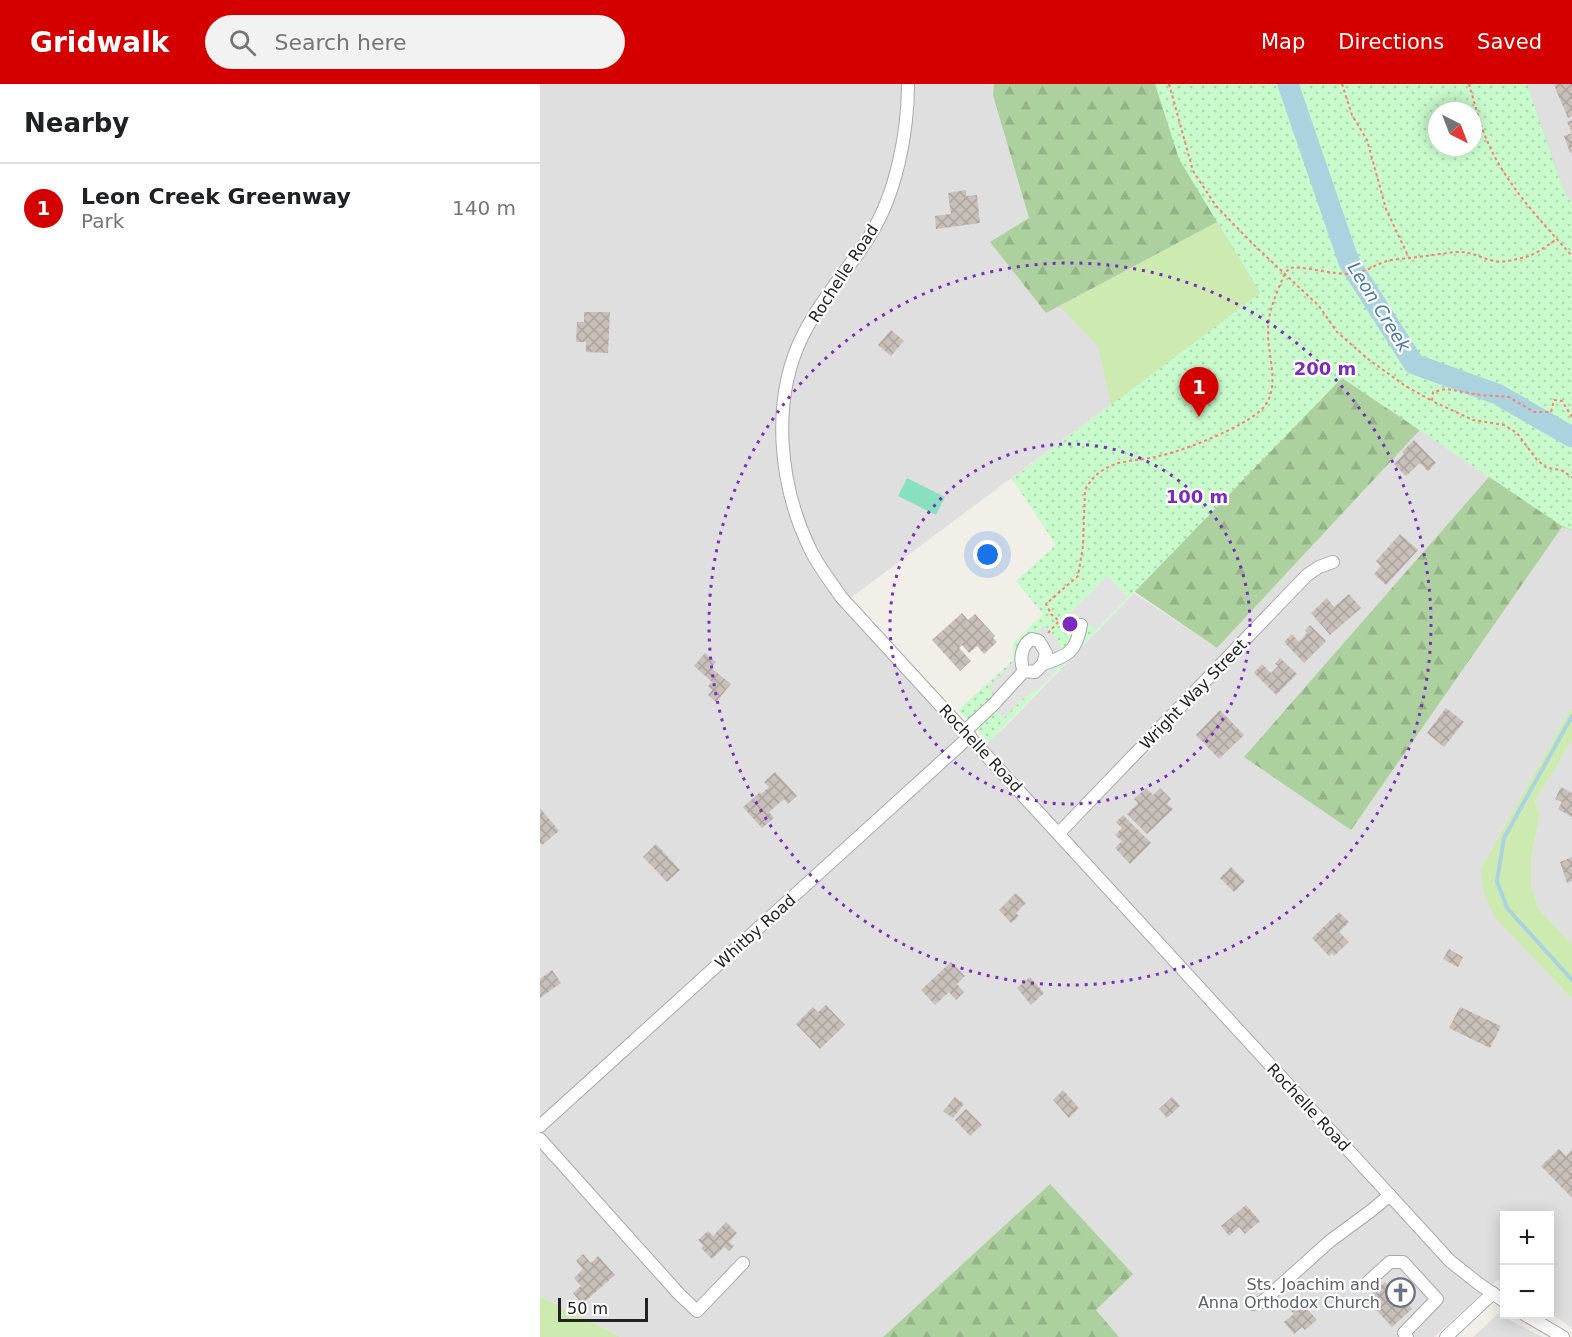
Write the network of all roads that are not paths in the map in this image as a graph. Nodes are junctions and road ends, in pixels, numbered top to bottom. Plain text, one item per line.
1 (908, 84) edge
2 (1333, 562) dead end
3 (1081, 625) dead end
4 (1044, 664) junction
5 (1024, 672) junction
6 (968, 734) junction
7 (1059, 833) junction
8 (540, 1126) edge
9 (540, 1139) edge
10 (1389, 1195) junction
11 (744, 1263) dead end
12 (1368, 1282) dead end
13 (1493, 1293) junction
14 (1500, 1298) edge
15 (1253, 1304) dead end
16 (1532, 1319) edge
17 (1560, 1336) edge
18 (1407, 1337) edge
19 (1446, 1337) edge

1 - 6 street, Rochelle Road
2 - 7 street, Wright Way Street
3 - 4 street
4 - 5 street
4 - 5 street
5 - 6 street, Whitby Road
6 - 7 street, Rochelle Road
6 - 8 street, Whitby Road
7 - 10 street, Rochelle Road
9 - 11 street
10 - 13 street, Rochelle Road
10 - 15 street
12 - 18 street
13 - 14 street, Rochelle Road
13 - 19 street
16 - 17 street

